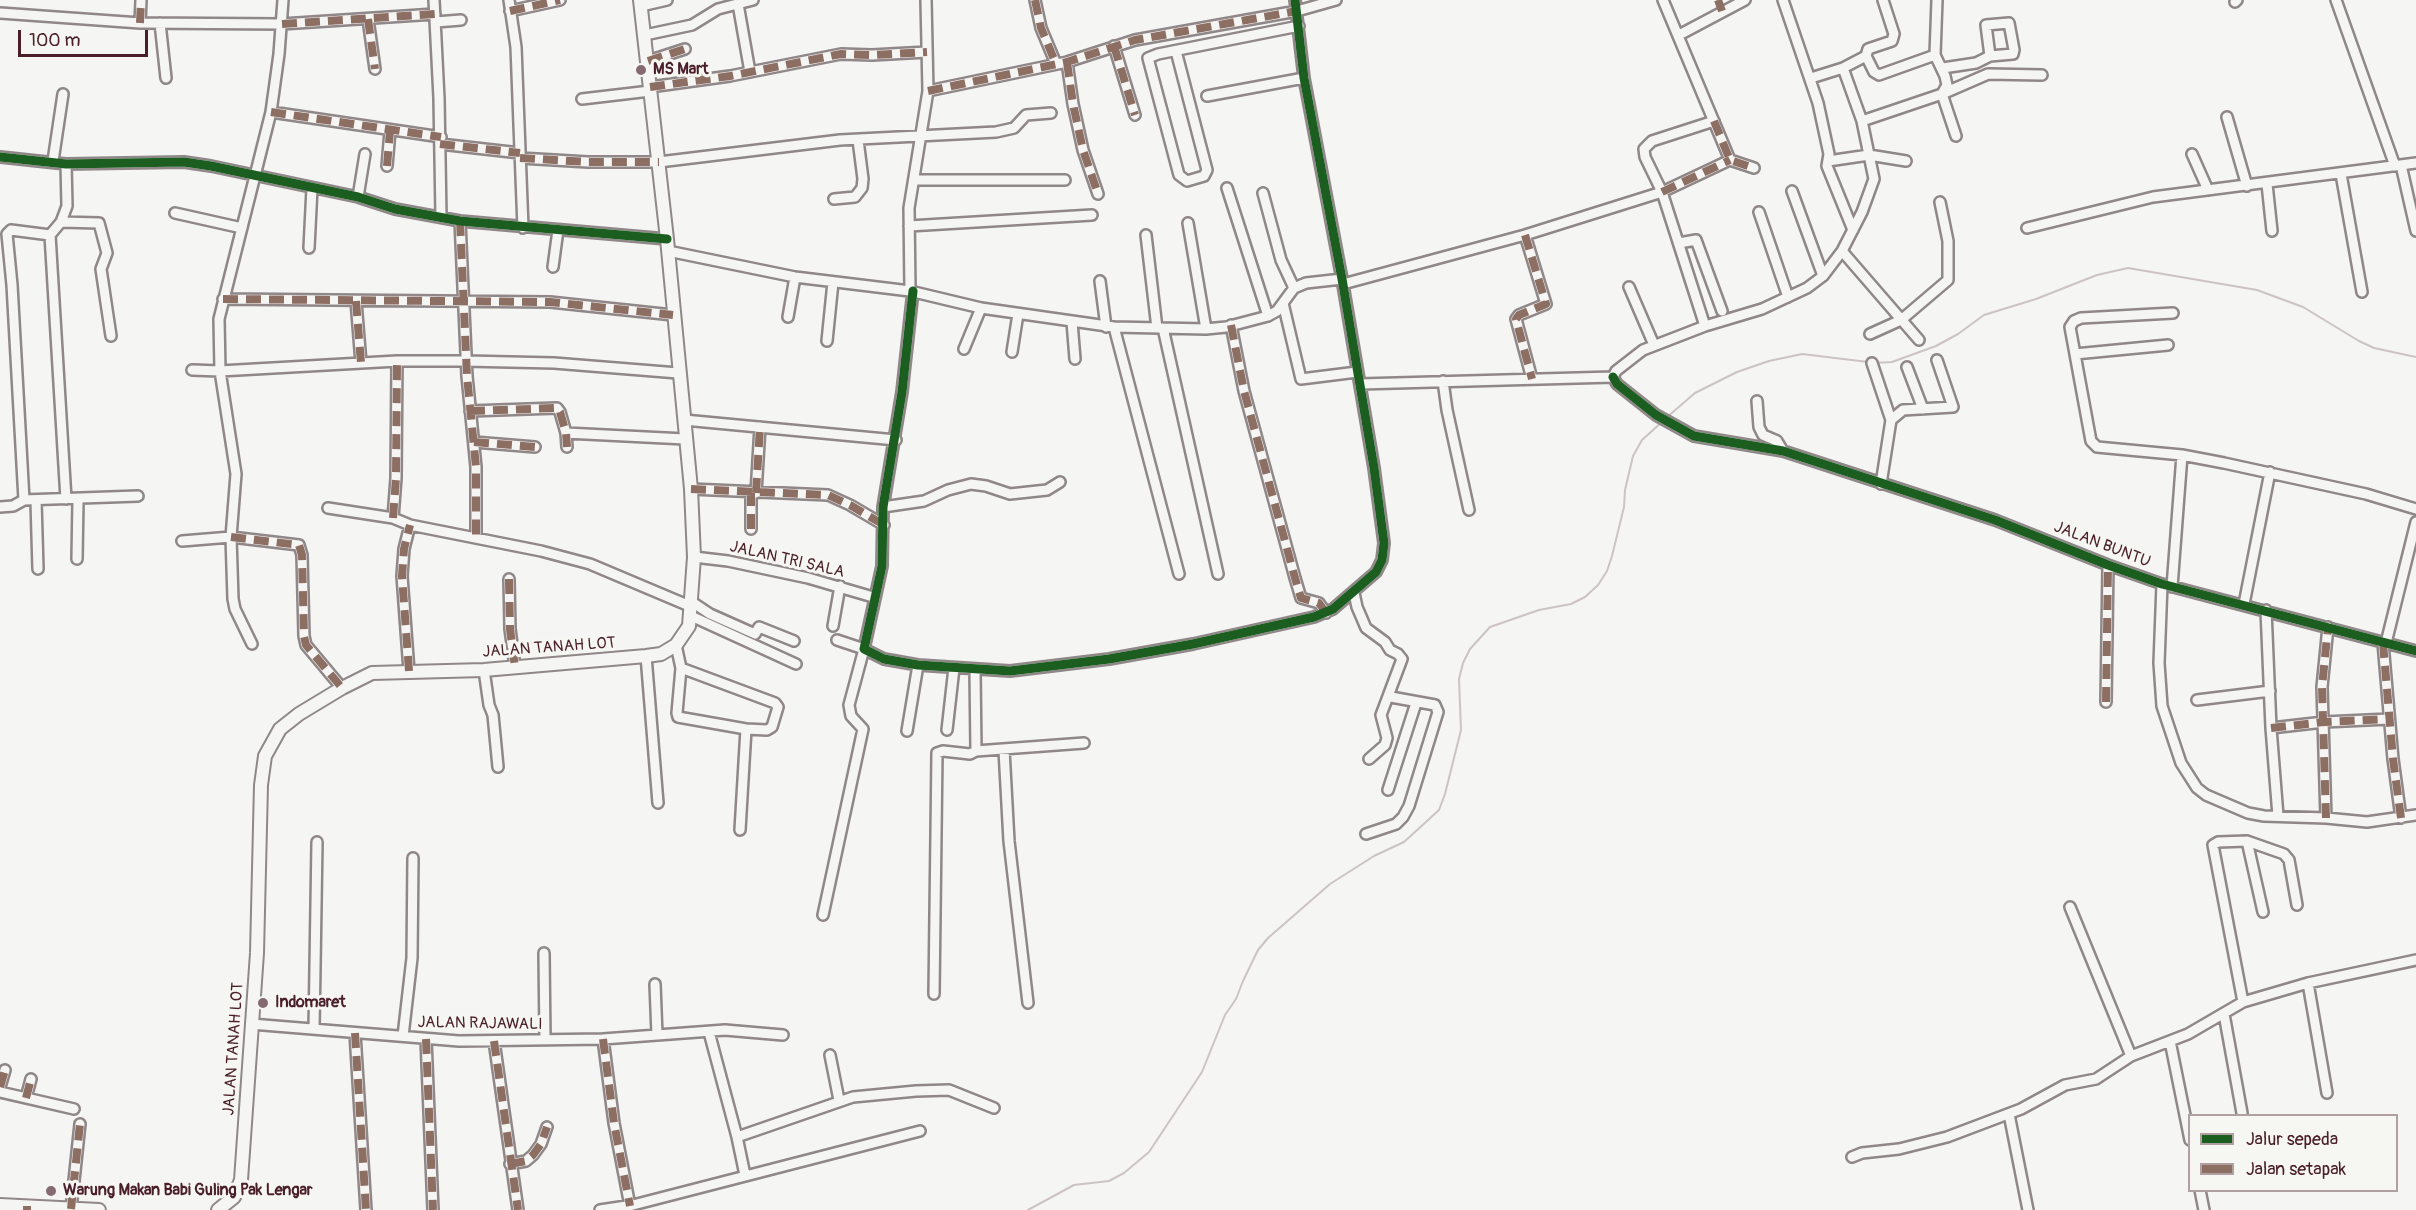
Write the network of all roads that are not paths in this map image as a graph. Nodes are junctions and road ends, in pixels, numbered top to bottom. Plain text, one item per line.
1 (141, 0) edge
2 (283, 0) edge
3 (434, 0) edge
4 (509, 0) edge
5 (560, 0) edge
6 (668, 0) edge
7 (753, 0) edge
8 (927, 0) edge
9 (1035, 0) edge
10 (1295, 0) edge
11 (1336, 0) edge
12 (1663, 0) edge
13 (1718, 0) edge
14 (1745, 0) edge
15 (1784, 0) edge
16 (1882, 0) edge
17 (1937, 0) edge
18 (2336, 0) edge
19 (641, 3) edge
20 (738, 4) junction
21 (510, 11) junction
22 (1297, 11) junction
23 (1722, 11) junction
24 (0, 13) edge
25 (436, 18) junction
26 (368, 19) junction
27 (461, 20) dead end
28 (140, 23) junction
29 (160, 23) junction
30 (282, 24) junction
31 (1299, 26) junction
32 (1679, 35) junction
33 (645, 36) junction
34 (1114, 46) junction
35 (686, 49) dead end
36 (1176, 51) junction
37 (927, 52) junction
38 (1935, 55) junction
39 (1866, 56) junction
40 (1990, 56) dead end
41 (648, 61) junction
42 (1067, 62) junction
43 (1056, 64) junction
44 (1843, 68) junction
45 (1943, 68) junction
46 (375, 69) dead end
47 (750, 72) junction
48 (2042, 75) dead end
49 (166, 78) dead end
50 (1304, 78) junction
51 (1810, 78) junction
52 (650, 89) junction
53 (928, 91) junction
54 (63, 94) dead end
55 (1942, 94) junction
56 (1207, 96) dead end
57 (582, 99) dead end
58 (271, 111) junction
59 (1051, 113) dead end
60 (1135, 115) dead end
61 (2227, 117) dead end
62 (1714, 121) junction
63 (1862, 121) junction
64 (390, 131) junction
65 (923, 134) junction
66 (1956, 136) dead end
67 (441, 140) junction
68 (858, 140) junction
69 (365, 154) dead end
70 (2192, 154) dead end
71 (1869, 155) junction
72 (520, 156) junction
73 (0, 157) edge
74 (1730, 160) junction
75 (53, 161) junction
76 (1828, 161) junction
77 (1906, 161) dead end
78 (659, 162) junction
79 (2416, 163) edge
80 (66, 164) junction
81 (387, 166) dead end
82 (2398, 166) junction
83 (1754, 168) dead end
84 (2342, 174) junction
85 (256, 176) junction
86 (914, 180) junction
87 (1065, 180) dead end
88 (2267, 183) junction
89 (2247, 186) junction
90 (312, 188) junction
91 (1227, 188) dead end
92 (2208, 190) junction
93 (1792, 191) dead end
94 (1662, 192) junction
95 (1263, 193) dead end
96 (1098, 194) dead end
97 (358, 197) junction
98 (834, 199) dead end
99 (1940, 202) dead end
100 (1759, 212) dead end
101 (175, 213) dead end
102 (1092, 215) dead end
103 (441, 217) junction
104 (460, 221) junction
105 (61, 222) junction
106 (1188, 223) dead end
107 (909, 226) junction
108 (242, 228) junction
109 (523, 228) junction
110 (2027, 228) dead end
111 (558, 230) junction
112 (1853, 230) junction
113 (2272, 231) dead end
114 (2416, 231) edge
115 (50, 235) junction
116 (1146, 235) dead end
117 (1525, 235) junction
118 (1679, 243) junction
119 (667, 245) junction
120 (309, 248) dead end
121 (1842, 251) junction
122 (554, 267) dead end
123 (1823, 276) junction
124 (795, 277) junction
125 (1100, 281) dead end
126 (1342, 281) junction
127 (833, 282) junction
128 (1629, 287) dead end
129 (1294, 288) junction
130 (911, 291) junction
131 (2362, 292) dead end
132 (1788, 297) junction
133 (223, 299) junction
134 (356, 301) junction
135 (465, 303) junction
136 (1283, 303) junction
137 (981, 308) junction
138 (1722, 311) dead end
139 (2173, 313) dead end
140 (1018, 314) junction
141 (673, 315) junction
142 (1268, 316) junction
143 (788, 317) dead end
144 (1901, 320) junction
145 (1072, 322) junction
146 (1232, 325) junction
147 (1705, 326) junction
148 (1110, 327) junction
149 (1160, 328) junction
150 (1206, 329) junction
151 (1870, 334) dead end
152 (111, 336) dead end
153 (1919, 340) dead end
154 (827, 341) dead end
155 (1654, 345) junction
156 (2168, 345) dead end
157 (964, 349) dead end
158 (1012, 352) dead end
159 (2075, 354) junction
160 (1074, 359) dead end
161 (1937, 360) dead end
162 (397, 361) junction
163 (466, 361) junction
164 (361, 363) junction
165 (1872, 363) dead end
166 (1907, 367) dead end
167 (192, 370) dead end
168 (220, 371) junction
169 (1357, 372) junction
170 (678, 373) junction
171 (1613, 376) junction
172 (1532, 379) junction
173 (1443, 381) junction
174 (1360, 384) junction
175 (1757, 401) dead end
176 (1923, 409) junction
177 (470, 411) junction
178 (684, 420) junction
179 (1891, 420) junction
180 (760, 427) junction
181 (566, 434) junction
182 (685, 439) junction
183 (896, 440) junction
184 (474, 442) junction
185 (535, 447) dead end
186 (567, 447) dead end
187 (1782, 451) junction
188 (2182, 455) junction
189 (2270, 472) junction
190 (1060, 482) dead end
191 (1881, 484) junction
192 (691, 489) junction
193 (754, 493) junction
194 (138, 496) dead end
195 (66, 499) junction
196 (24, 500) junction
197 (78, 500) junction
198 (36, 501) junction
199 (0, 507) edge
200 (883, 507) junction
201 (328, 508) dead end
202 (2416, 509) edge
203 (1468, 510) dead end
204 (393, 518) junction
205 (2416, 522) edge
206 (410, 525) junction
207 (884, 525) junction
208 (751, 529) dead end
209 (231, 537) junction
210 (476, 538) junction
211 (182, 541) dead end
212 (694, 557) junction
213 (77, 559) dead end
214 (2108, 565) junction
215 (38, 569) dead end
216 (1179, 574) dead end
217 (1218, 574) dead end
218 (509, 579) dead end
219 (2167, 585) junction
220 (840, 586) junction
221 (1354, 593) junction
222 (873, 597) junction
223 (2244, 604) junction
224 (692, 608) junction
225 (2266, 610) junction
226 (1326, 613) junction
227 (833, 626) dead end
228 (2328, 627) junction
229 (837, 640) dead end
230 (794, 641) dead end
231 (2384, 643) junction
232 (252, 644) dead end
233 (676, 645) junction
234 (864, 649) junction
235 (2416, 651) edge
236 (646, 656) junction
237 (796, 664) dead end
238 (918, 665) junction
239 (515, 667) junction
240 (681, 668) junction
241 (954, 668) junction
242 (484, 670) junction
243 (975, 670) junction
244 (409, 671) junction
245 (342, 688) junction
246 (2270, 691) junction
247 (1389, 694) junction
248 (2197, 700) dead end
249 (2106, 702) dead end
250 (1416, 703) junction
251 (2389, 719) junction
252 (2324, 722) junction
253 (2271, 728) junction
254 (746, 729) junction
255 (907, 730) dead end
256 (947, 730) dead end
257 (1084, 743) dead end
258 (1004, 750) junction
259 (976, 751) junction
260 (1369, 759) dead end
261 (498, 767) dead end
262 (1388, 790) dead end
263 (658, 803) dead end
264 (2416, 815) edge
265 (2278, 816) junction
266 (2326, 818) junction
267 (2402, 818) junction
268 (740, 830) dead end
269 (1366, 834) dead end
270 (2247, 841) junction
271 (317, 842) dead end
272 (413, 858) dead end
273 (2070, 906) dead end
274 (2297, 906) dead end
275 (2263, 912) dead end
276 (824, 915) dead end
277 (544, 953) dead end
278 (2416, 960) edge
279 (2308, 983) junction
280 (655, 984) dead end
281 (934, 994) dead end
282 (2243, 1002) junction
283 (1028, 1003) dead end
284 (2224, 1014) junction
285 (251, 1024) junction
286 (314, 1029) junction
287 (709, 1032) junction
288 (355, 1033) junction
289 (657, 1035) junction
290 (783, 1035) dead end
291 (403, 1036) junction
292 (426, 1039) junction
293 (603, 1039) junction
294 (545, 1040) junction
295 (494, 1041) junction
296 (2170, 1041) junction
297 (830, 1055) dead end
298 (2131, 1056) junction
299 (5, 1070) dead end
300 (31, 1079) dead end
301 (0, 1087) edge
302 (0, 1092) edge
303 (2326, 1094) dead end
304 (26, 1098) junction
305 (839, 1100) junction
306 (994, 1107) dead end
307 (74, 1109) dead end
308 (2242, 1113) dead end
309 (2009, 1114) junction
310 (80, 1124) dead end
311 (547, 1127) dead end
312 (2188, 1130) edge
313 (920, 1131) dead end
314 (737, 1137) junction
315 (1852, 1157) dead end
316 (510, 1164) junction
317 (745, 1175) junction
318 (2200, 1192) edge
319 (0, 1205) edge
320 (632, 1207) edge
321 (27, 1208) edge
322 (71, 1209) edge
323 (222, 1209) edge
324 (99, 1210) edge
325 (366, 1210) edge
326 (433, 1210) edge
327 (518, 1210) edge
328 (600, 1210) edge
329 (2028, 1210) edge
330 (2204, 1210) edge

1 - 28 street
2 - 30 street
3 - 25 street
4 - 21 street
5 - 21 street
6 - 19 street
7 - 20 street
8 - 37 street
9 - 43 street
10 - 22 street
11 - 22 street
12 - 32 street
13 - 23 street
14 - 23 street
15 - 51 street
16 - 39 street
17 - 38 street
18 - 82 street
19 - 33 main road
20 - 33 street
20 - 47 street
21 - 72 street
22 - 31 street
22 - 34 street
23 - 32 street
24 - 28 street
25 - 26 street
25 - 27 street
25 - 67 street
26 - 30 street
26 - 46 street
28 - 29 street
29 - 30 street
29 - 49 street
30 - 58 street
31 - 36 street
31 - 50 street
32 - 62 street
33 - 41 main road
34 - 42 street
34 - 60 street
35 - 41 street
36 - 36 street
37 - 47 street
37 - 53 street
38 - 39 street
38 - 45 street
39 - 44 street
40 - 45 street
41 - 52 main road
42 - 43 street
42 - 96 street
43 - 53 street
44 - 51 street
44 - 63 street
45 - 55 street
47 - 52 street
48 - 55 street
50 - 56 street
50 - 126 street
51 - 76 street
52 - 57 street
52 - 78 main road
53 - 65 street
54 - 75 street
55 - 63 street
55 - 66 street
58 - 64 street
58 - 85 street
59 - 65 street
61 - 89 street
62 - 74 street
62 - 94 street
63 - 71 street
64 - 67 street
64 - 81 street
65 - 68 street
65 - 86 street
67 - 72 street
67 - 103 street
68 - 78 street
68 - 98 street
69 - 97 street
70 - 92 street
71 - 76 street
71 - 77 street
71 - 112 street
72 - 78 street
72 - 109 street
73 - 75 street
74 - 83 street
74 - 94 street
75 - 80 street
76 - 112 street
78 - 119 main road
79 - 82 street
80 - 85 street
80 - 105 street
82 - 84 street
82 - 114 street
84 - 88 street
84 - 131 street
85 - 90 street
85 - 108 street
86 - 87 street
86 - 107 street
88 - 89 street
88 - 113 street
89 - 92 street
90 - 97 street
90 - 120 street
91 - 142 street
92 - 110 street
93 - 123 street
94 - 117 street
94 - 118 street
95 - 129 street
97 - 103 street
99 - 144 street
100 - 132 street
101 - 108 street
102 - 107 street
103 - 104 street
104 - 109 street
104 - 135 street
105 - 115 street
105 - 152 street
106 - 150 street
107 - 130 street
108 - 133 street
109 - 111 street
111 - 119 street
111 - 122 street
112 - 121 street
115 - 195 street
115 - 196 street
116 - 149 street
117 - 126 street
117 - 172 street
118 - 138 street
118 - 147 street
119 - 124 street
119 - 141 main road
121 - 123 street
121 - 144 street
123 - 132 street
124 - 127 street
124 - 143 street
125 - 148 street
126 - 129 street
126 - 169 street
127 - 130 street
127 - 154 street
128 - 155 street
129 - 136 street
130 - 137 street
130 - 183 street
132 - 147 street
133 - 134 street
133 - 168 street
134 - 135 street
134 - 164 street
135 - 141 street
135 - 163 street
136 - 142 street
136 - 169 street
137 - 140 street
137 - 157 street
139 - 159 street
140 - 145 street
140 - 158 street
141 - 170 main road
142 - 146 street
144 - 151 street
144 - 153 street
145 - 148 street
145 - 160 street
146 - 150 street
146 - 226 street
147 - 155 street
148 - 149 street
148 - 216 street
149 - 150 street
149 - 217 street
155 - 171 street
156 - 159 street
159 - 188 street
161 - 176 street
162 - 163 street
162 - 164 street
162 - 204 street
163 - 170 street
163 - 177 street
164 - 168 street
165 - 179 street
166 - 176 street
167 - 168 street
168 - 209 street
169 - 174 street
170 - 178 main road
171 - 172 street
171 - 187 street
172 - 173 street
173 - 174 street
173 - 203 street
174 - 221 street
175 - 187 street
176 - 179 street
177 - 181 street
177 - 184 street
178 - 180 street
178 - 182 main road
179 - 191 street
180 - 183 street
180 - 193 street
181 - 182 street
181 - 186 street
182 - 192 main road
183 - 200 street
184 - 185 street
184 - 210 street
187 - 191 street, JALAN BUNTU
188 - 189 street
188 - 219 street
189 - 202 street
189 - 223 street
190 - 200 street
191 - 214 street, JALAN BUNTU
192 - 193 street
192 - 212 main road
193 - 207 street
193 - 208 street
194 - 197 street
195 - 197 street
195 - 198 street
196 - 198 street
196 - 199 street
197 - 213 street
198 - 215 street
200 - 207 street
201 - 204 street
204 - 206 street
205 - 231 street
206 - 210 street
206 - 244 street
207 - 222 street
209 - 211 street
209 - 232 street
209 - 245 street
210 - 224 street
212 - 220 street, JALAN TRI SALA
212 - 224 main road
214 - 219 street, JALAN BUNTU
214 - 249 street
218 - 239 street
219 - 223 street, JALAN BUNTU
219 - 265 street
220 - 222 street, JALAN TRI SALA
220 - 227 street
221 - 226 street
221 - 247 street
222 - 234 street
223 - 225 street, JALAN BUNTU
224 - 230 street
224 - 233 main road
224 - 237 street
225 - 228 street, JALAN BUNTU
225 - 246 street
226 - 243 street
228 - 231 street, JALAN BUNTU
228 - 252 street
229 - 234 street
231 - 235 street, JALAN BUNTU
231 - 251 street
233 - 236 main road, JALAN TANAH LOT
233 - 240 street
234 - 238 street
234 - 276 street
236 - 239 main road, JALAN TANAH LOT
236 - 263 street
238 - 241 street
238 - 255 street
239 - 242 main road, JALAN TANAH LOT
240 - 254 street
240 - 254 street
241 - 243 street
241 - 256 street
242 - 244 main road, JALAN TANAH LOT
242 - 261 street
243 - 259 street
244 - 245 main road, JALAN TANAH LOT
245 - 285 main road, JALAN TANAH LOT
246 - 248 street
246 - 253 street
247 - 250 street
247 - 260 street
250 - 262 street
250 - 269 street
251 - 252 street
251 - 267 street
252 - 253 street
252 - 266 street
253 - 265 street
254 - 268 street
257 - 258 street
258 - 259 street
258 - 283 street
259 - 281 street
264 - 267 street
265 - 266 street
266 - 267 street
270 - 274 street
270 - 275 street
270 - 282 street
271 - 286 street
272 - 291 street
273 - 298 street
277 - 294 street
278 - 279 street
279 - 282 street
279 - 303 street
280 - 289 street
282 - 284 street
284 - 296 street
284 - 308 street
285 - 286 street, JALAN RAJAWALI
285 - 323 main road, JALAN TANAH LOT
286 - 288 street, JALAN RAJAWALI
287 - 289 street, JALAN RAJAWALI
287 - 290 street, JALAN RAJAWALI
287 - 314 street
288 - 291 street, JALAN RAJAWALI
288 - 325 street
289 - 293 street, JALAN RAJAWALI
291 - 292 street, JALAN RAJAWALI
292 - 295 street, JALAN RAJAWALI
292 - 326 street
293 - 294 street, JALAN RAJAWALI
293 - 320 street
294 - 295 street, JALAN RAJAWALI
295 - 316 street
296 - 298 street
296 - 312 street
297 - 305 street
298 - 309 street
299 - 301 street
300 - 304 street
302 - 304 street
304 - 307 street
305 - 306 street
305 - 314 street
309 - 315 street
309 - 329 street
310 - 322 street
311 - 316 street
313 - 317 street
314 - 317 street
316 - 327 street
317 - 320 street
318 - 330 street
319 - 321 main road
320 - 328 street
321 - 322 main road
322 - 324 main road

